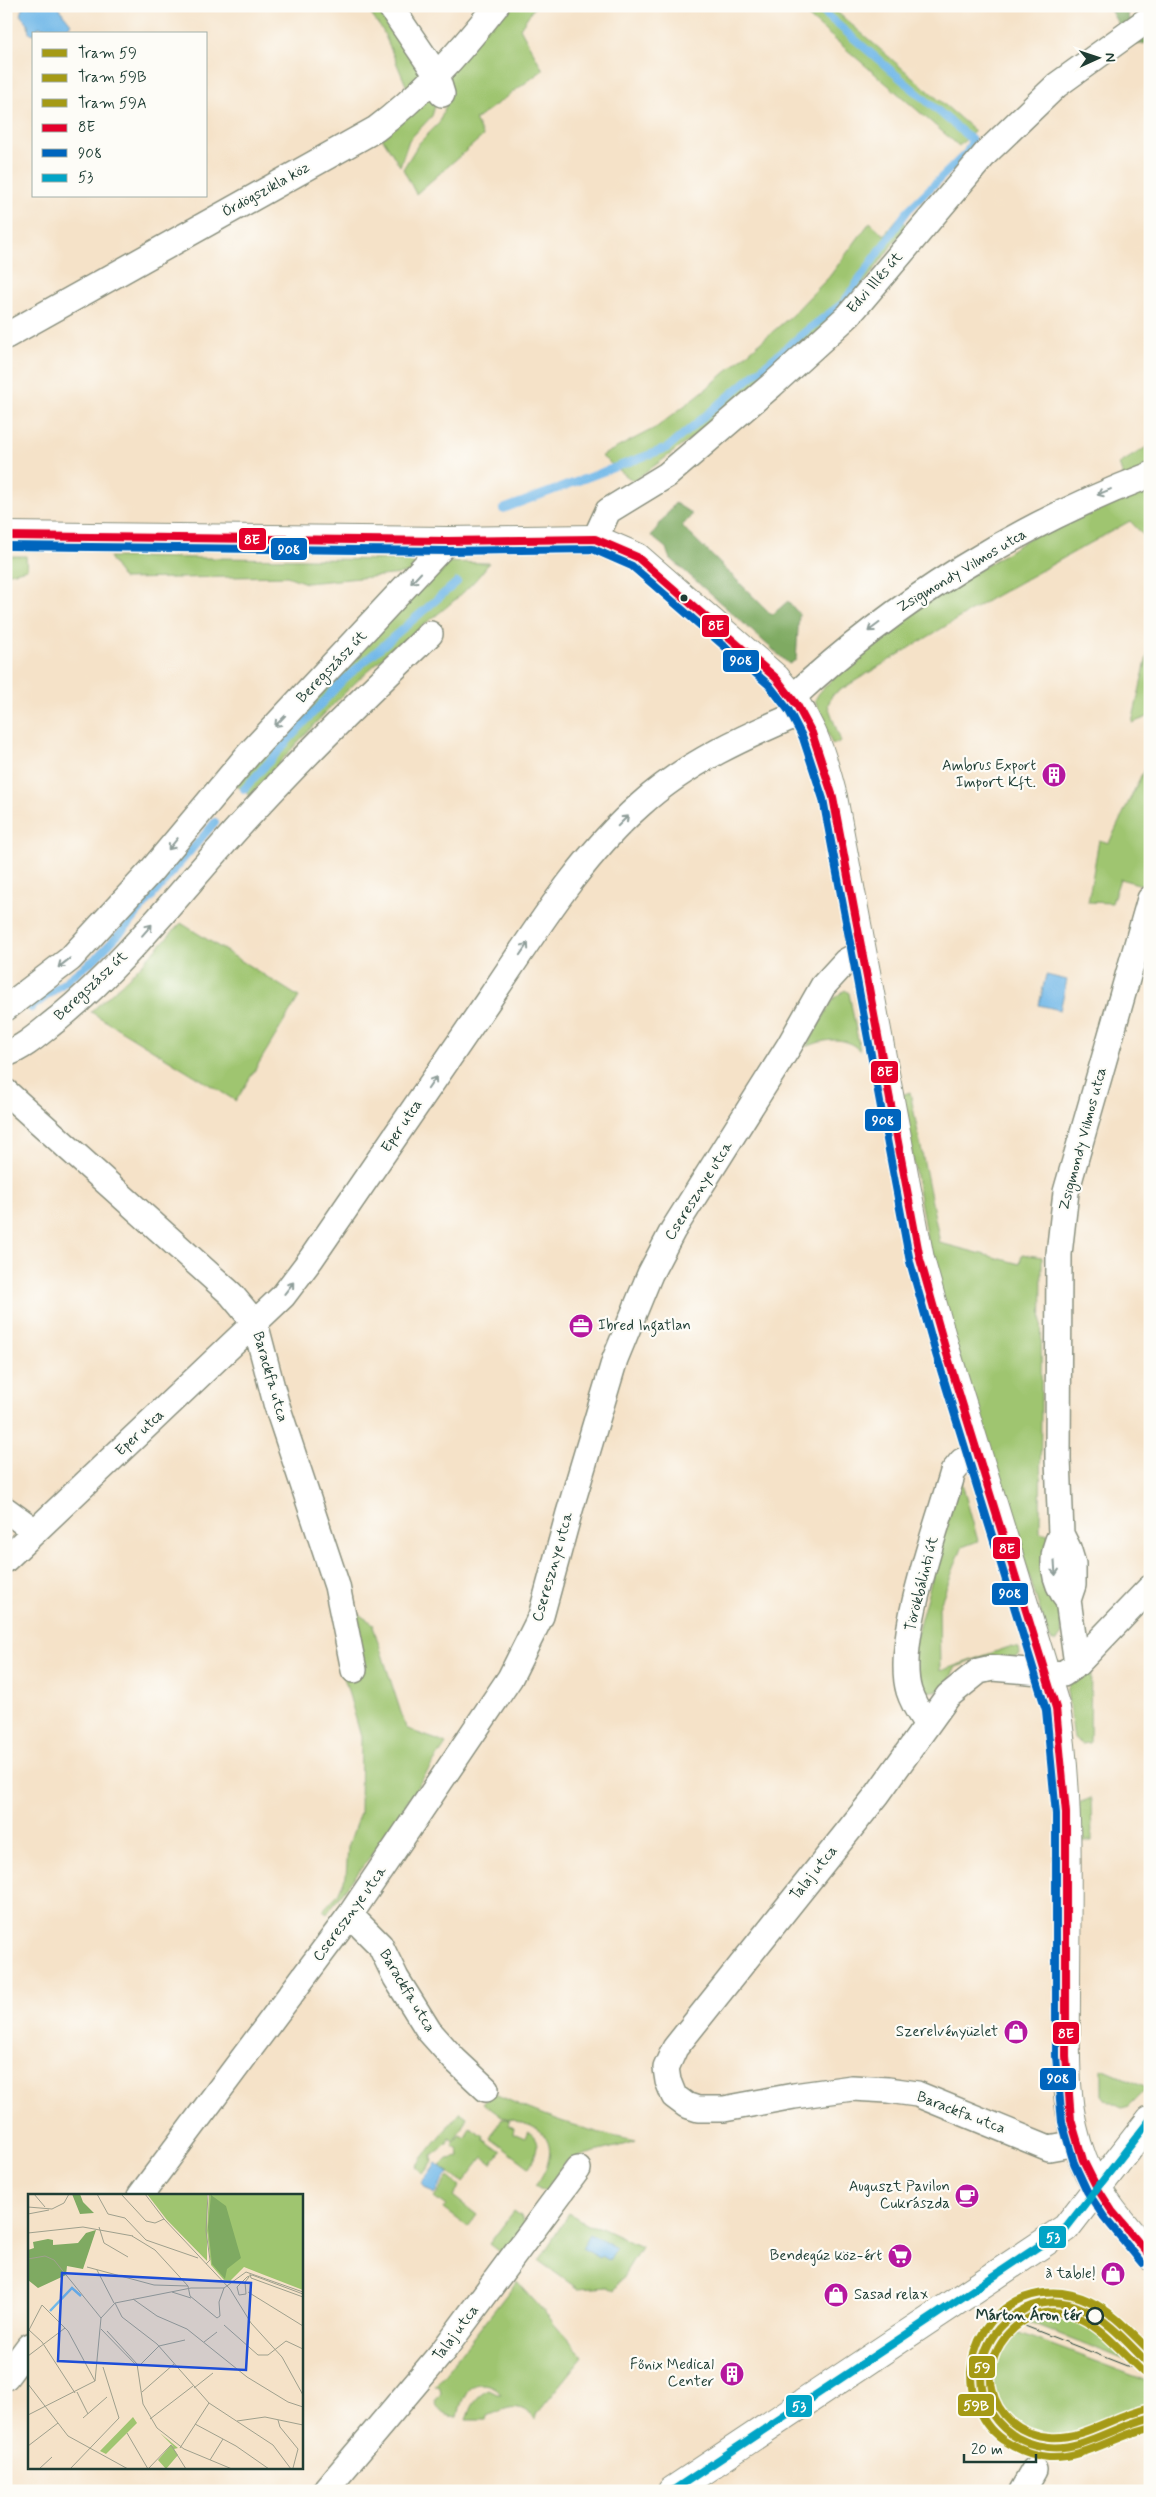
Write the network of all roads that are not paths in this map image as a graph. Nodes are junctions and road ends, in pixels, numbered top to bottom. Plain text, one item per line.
1 (390, 6) edge
2 (496, 6) edge
3 (1150, 18) edge
4 (439, 84) junction
5 (6, 336) edge
6 (1150, 475) edge
7 (6, 536) edge
8 (595, 538) junction
9 (448, 541) junction
10 (430, 634) dead end
11 (798, 705) junction
12 (216, 792) junction
13 (246, 818) junction
14 (1150, 899) edge
15 (861, 952) junction
16 (6, 1008) edge
17 (6, 1054) edge
18 (6, 1092) edge
19 (256, 1323) junction
20 (978, 1455) junction
21 (6, 1510) edge
22 (35, 1531) junction
23 (6, 1559) edge
24 (1150, 1588) edge
25 (1075, 1654) junction
26 (354, 1670) dead end
27 (1046, 1672) junction
28 (927, 1725) junction
29 (350, 1914) junction
30 (486, 2088) dead end
31 (724, 2109) joint
32 (1150, 2120) edge
33 (1077, 2143) junction
34 (578, 2169) dead end
35 (1098, 2188) junction
36 (141, 2194) edge
37 (1150, 2256) edge
38 (28, 2347) edge
39 (6, 2376) edge
40 (325, 2491) edge
41 (672, 2491) edge

1 - 4 street
2 - 4 street, Ördögszikla köz
3 - 8 street, Edvi Illés út
4 - 5 street, Ördögszikla köz
6 -> 11 street, Zsigmondy Vilmos utca
7 - 9 street
8 - 9 street
8 - 11 street
9 -> 12 street, Beregszász út
10 - 13 street, Beregszász út
11 - 15 street
19 -> 11 street, Eper utca
12 - 13 street
12 -> 16 street, Beregszász út
17 -> 13 street, Beregszász út
14 - 25 street, Zsigmondy Vilmos utca
15 - 20 street
15 - 29 street, Cseresznye utca
18 - 19 street, Barackfa utca
19 - 22 street, Eper utca
19 - 26 street, Barackfa utca
20 - 27 street
20 - 28 street, Törökbálinti út
21 - 22 street
22 - 23 street, Eper utca
24 - 25 street
25 - 27 street
27 - 28 street, Talaj utca
27 - 33 street
28 - 31 street, Talaj utca
29 - 30 street, Barackfa utca
29 - 36 street, Cseresznye utca
31 - 33 street, Barackfa utca
32 - 35 street
33 - 35 street
34 - 40 street, Talaj utca
35 - 37 street
35 - 41 street
38 - 39 street

